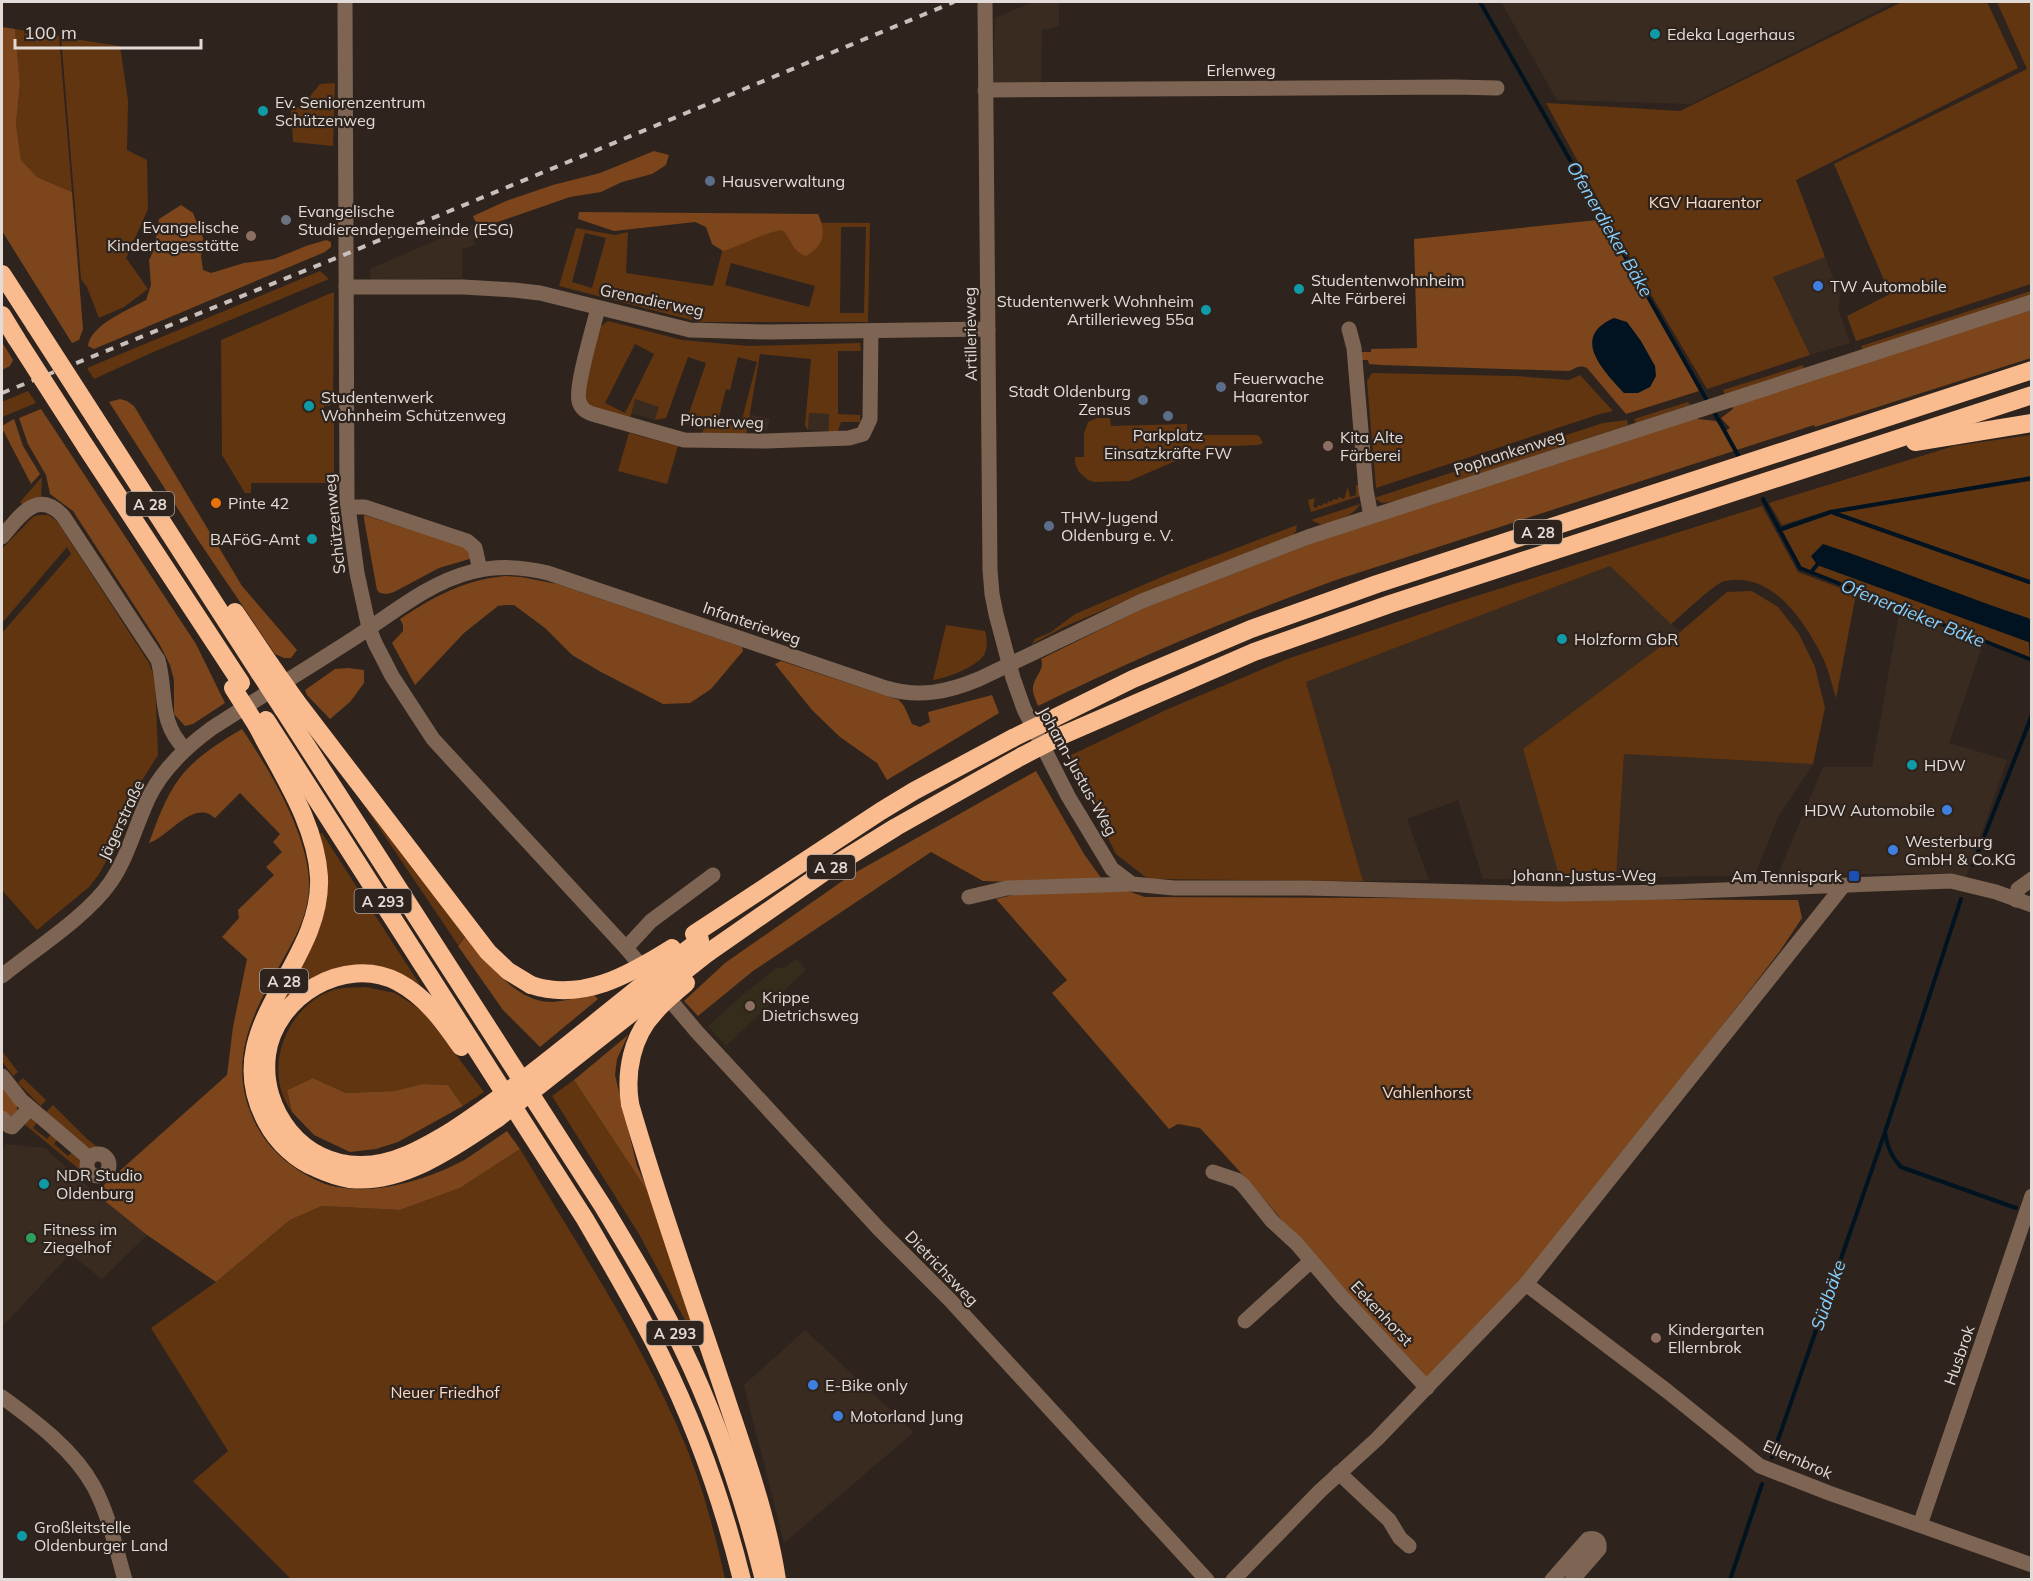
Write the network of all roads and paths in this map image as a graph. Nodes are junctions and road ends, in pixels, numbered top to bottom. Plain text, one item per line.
1 (345, 2) edge
2 (986, 2) edge
3 (1497, 88) dead end
4 (985, 90) junction
5 (2, 274) edge
6 (346, 287) junction
7 (2031, 302) edge
8 (598, 308) junction
9 (2, 315) edge
10 (987, 329) junction
11 (1349, 329) dead end
12 (871, 331) junction
13 (2031, 370) edge
14 (2031, 395) edge
15 (2031, 423) edge
16 (1878, 445) junction
17 (348, 507) junction
18 (1371, 516) junction
19 (2, 537) edge
20 (480, 570) junction
21 (369, 628) junction
22 (1010, 665) junction
23 (265, 668) junction
24 (271, 690) junction
25 (290, 705) junction
26 (261, 723) junction
27 (185, 749) junction
28 (713, 875) dead end
29 (2031, 879) edge
30 (775, 881) joint
31 (1132, 884) junction
32 (1843, 886) junction
33 (969, 897) dead end
34 (2016, 900) junction
35 (2031, 905) edge
36 (704, 946) junction
37 (626, 948) junction
38 (2, 976) edge
39 (653, 980) joint
40 (2, 1076) edge
41 (498, 1083) junction
42 (30, 1108) junction
43 (8, 1122) edge
44 (454, 1138) junction
45 (89, 1158) dead end
46 (1214, 1172) dead end
47 (2031, 1196) edge
48 (1311, 1261) junction
49 (1526, 1284) junction
50 (1245, 1322) dead end
51 (1427, 1388) junction
52 (2, 1397) edge
53 (1339, 1473) junction
54 (1920, 1525) junction
55 (1409, 1546) dead end
56 (2031, 1565) edge
57 (125, 1580) edge
58 (742, 1580) edge
59 (764, 1580) edge
60 (777, 1580) edge
61 (1207, 1580) edge
62 (1233, 1580) edge
63 (1552, 1580) edge
64 (1572, 1580) edge

1 - 6 street, Schützenweg
2 - 4 street, Artillerieweg
3 - 4 street, Erlenweg
4 - 10 street, Artillerieweg
5 - 23 highway, A 28, bridge
6 - 8 street, Grenadierweg
6 - 17 street, Schützenweg
7 - 18 street, Pophankenweg
8 - 12 street, Grenadierweg
8 - 12 street, Pionierweg
9 - 26 highway, A 28, bridge
10 - 12 street, Grenadierweg
10 - 22 street, Artillerieweg
11 - 18 street
13 - 30 highway, A 28, bridge
14 - 16 highway, A 28
15 - 16 highway
16 - 36 highway, A 28, bridge
17 - 20 street
17 - 21 street, Schützenweg
18 - 22 street, Pophankenweg
19 - 27 street
20 - 21 street, Infanterieweg
20 - 22 street, Infanterieweg
21 - 24 street, Jägerstraße
21 - 37 street, Schützenweg
22 - 31 street, Johann-Justus-Weg
23 - 24 highway, A 293, bridge
23 - 25 highway, A 28, bridge
24 - 25 highway, A 293, bridge
24 - 27 street, Jägerstraße
25 - 36 highway, A 28, bridge
25 - 59 highway, A 293
26 - 41 highway, A 293
26 - 44 highway, A 28
27 - 38 street, Jägerstraße
28 - 37 street
29 - 34 street
30 - 36 highway, A 293
31 - 32 street, Johann-Justus-Weg
31 - 33 street, Johann-Justus-Weg
32 - 34 street, Johann-Justus-Weg
32 - 49 street
34 - 35 street, Johann-Justus-Weg
36 - 44 highway, A 293, bridge
36 - 60 highway, A 28, bridge
37 - 39 street, Schützenweg
39 - 61 street, Dietrichsweg
40 - 42 street
41 - 44 highway, A 293
41 - 58 highway, A 293
42 - 43 street
42 - 45 street
46 - 48 street, Eekenhorst
47 - 54 street, Husbrok
48 - 50 street
48 - 51 street, Eekenhorst
49 - 51 street
49 - 54 street, Ellernbrok
51 - 53 street
52 - 57 street
53 - 55 street
53 - 62 street
54 - 56 street, Ellernbrok
63 - 64 street

